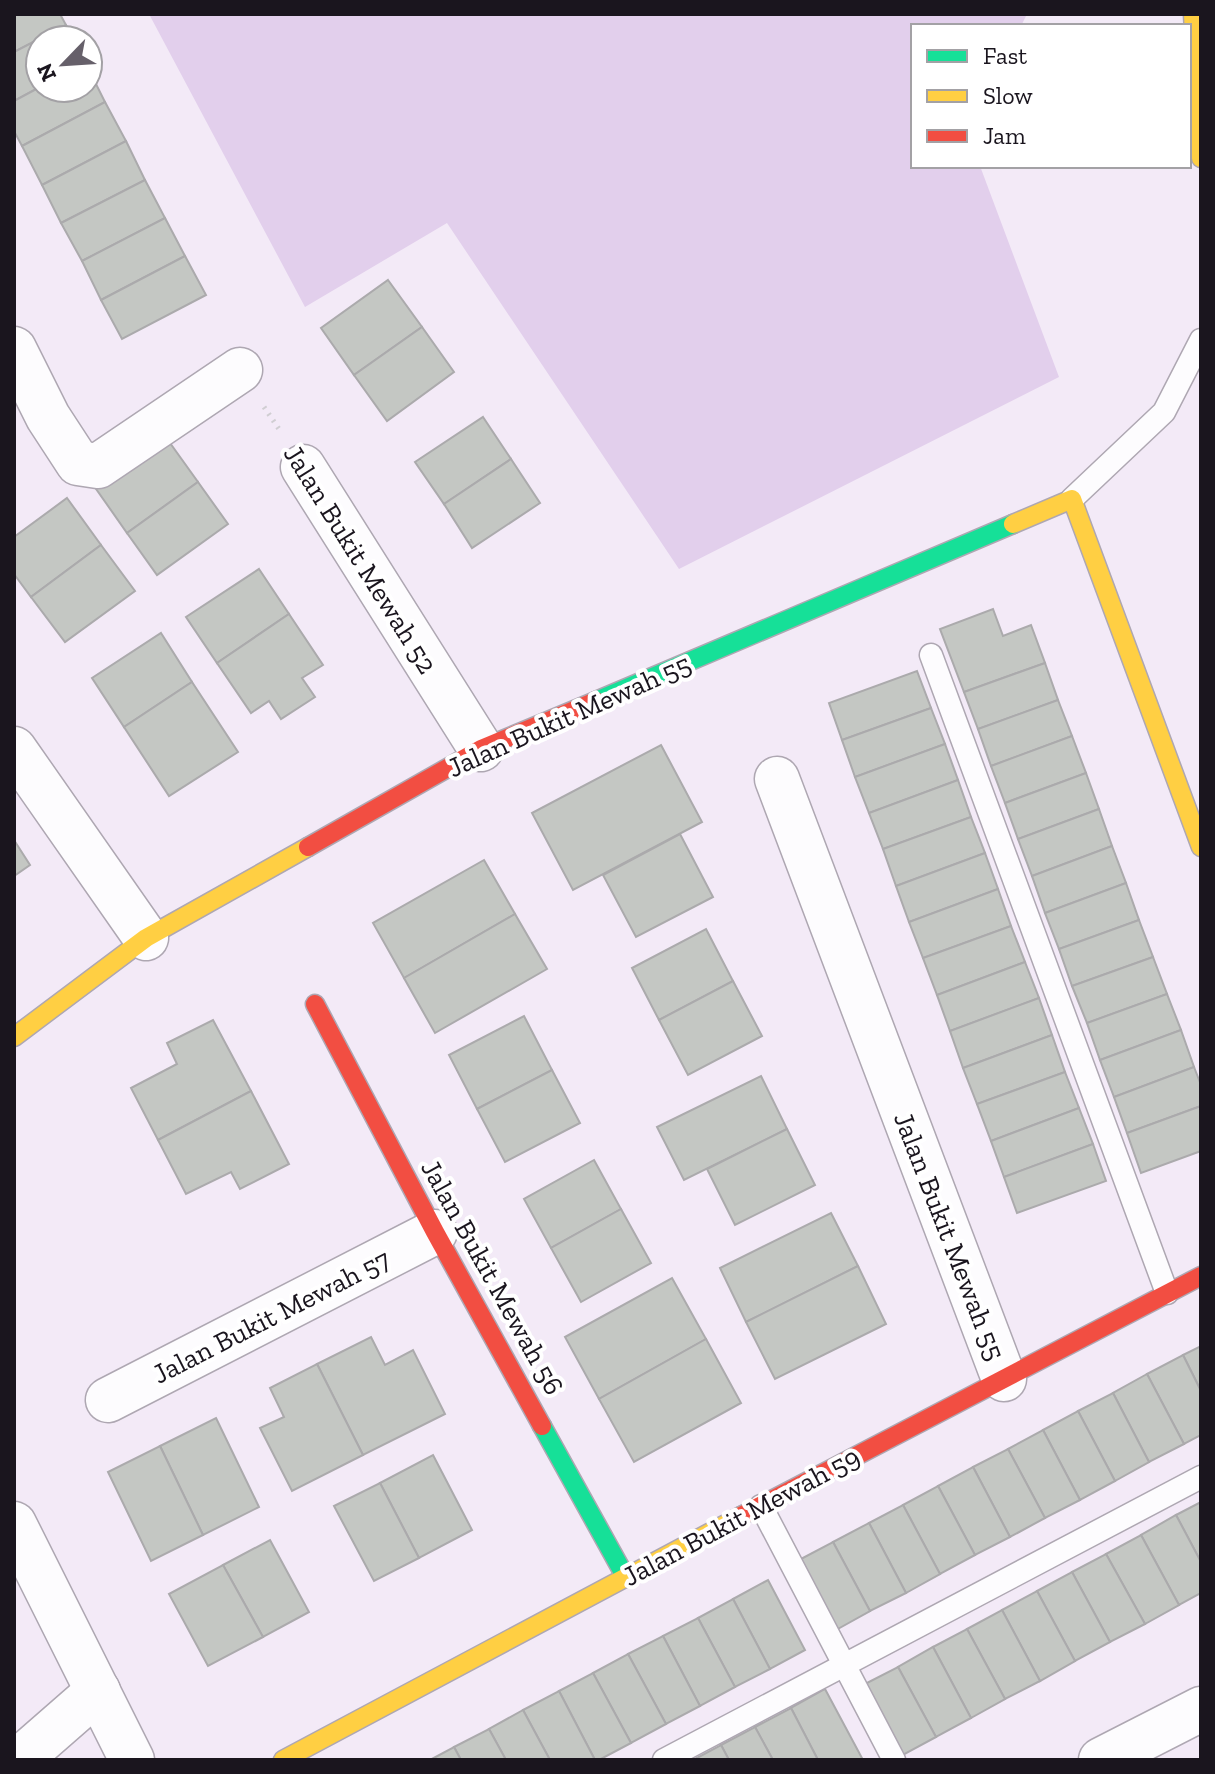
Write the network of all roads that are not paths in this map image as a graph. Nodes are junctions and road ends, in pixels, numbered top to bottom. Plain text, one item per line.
1 (1193, 14) edge
2 (1201, 158) edge
3 (1201, 340) edge
4 (14, 349) edge
5 (240, 370) road end
6 (303, 467) road end
7 (1072, 499) junction
8 (931, 655) dead end
9 (14, 749) edge
10 (481, 749) junction
11 (777, 779) dead end
12 (1201, 847) edge
13 (146, 938) junction
14 (315, 1004) dead end
15 (14, 1037) edge
16 (435, 1232) junction
17 (1201, 1276) edge
18 (1167, 1293) junction
19 (1004, 1379) junction
20 (108, 1400) dead end
21 (1201, 1477) edge
22 (761, 1506) junction
23 (14, 1524) edge
24 (625, 1576) junction
25 (843, 1664) junction
26 (98, 1691) junction
27 (1201, 1709) edge
28 (19, 1760) edge
29 (132, 1760) edge
30 (283, 1760) edge
31 (664, 1760) edge
32 (894, 1760) edge
33 (1101, 1760) edge

1 - 2 main road
3 - 7 lane
4 - 5 street
6 - 10 street, Jalan Bukit Mewah 52
7 - 10 main road, Jalan Bukit Mewah 55
7 - 12 main road
8 - 18 lane
9 - 13 street
10 - 13 main road, Jalan Bukit Mewah 55
11 - 19 street, Jalan Bukit Mewah 55
13 - 15 main road, Jalan Bukit Mewah 55
14 - 16 main road, Jalan Bukit Mewah 56
16 - 20 street, Jalan Bukit Mewah 57
16 - 24 main road, Jalan Bukit Mewah 56
17 - 18 main road, Jalan Bukit Mewah 59
18 - 19 main road, Jalan Bukit Mewah 59
19 - 22 main road, Jalan Bukit Mewah 59
21 - 25 lane
22 - 24 main road, Jalan Bukit Mewah 59
22 - 25 lane
23 - 26 street
24 - 30 main road, Jalan Bukit Mewah 59
25 - 31 lane
25 - 32 lane
26 - 28 street
26 - 29 street
27 - 33 street

